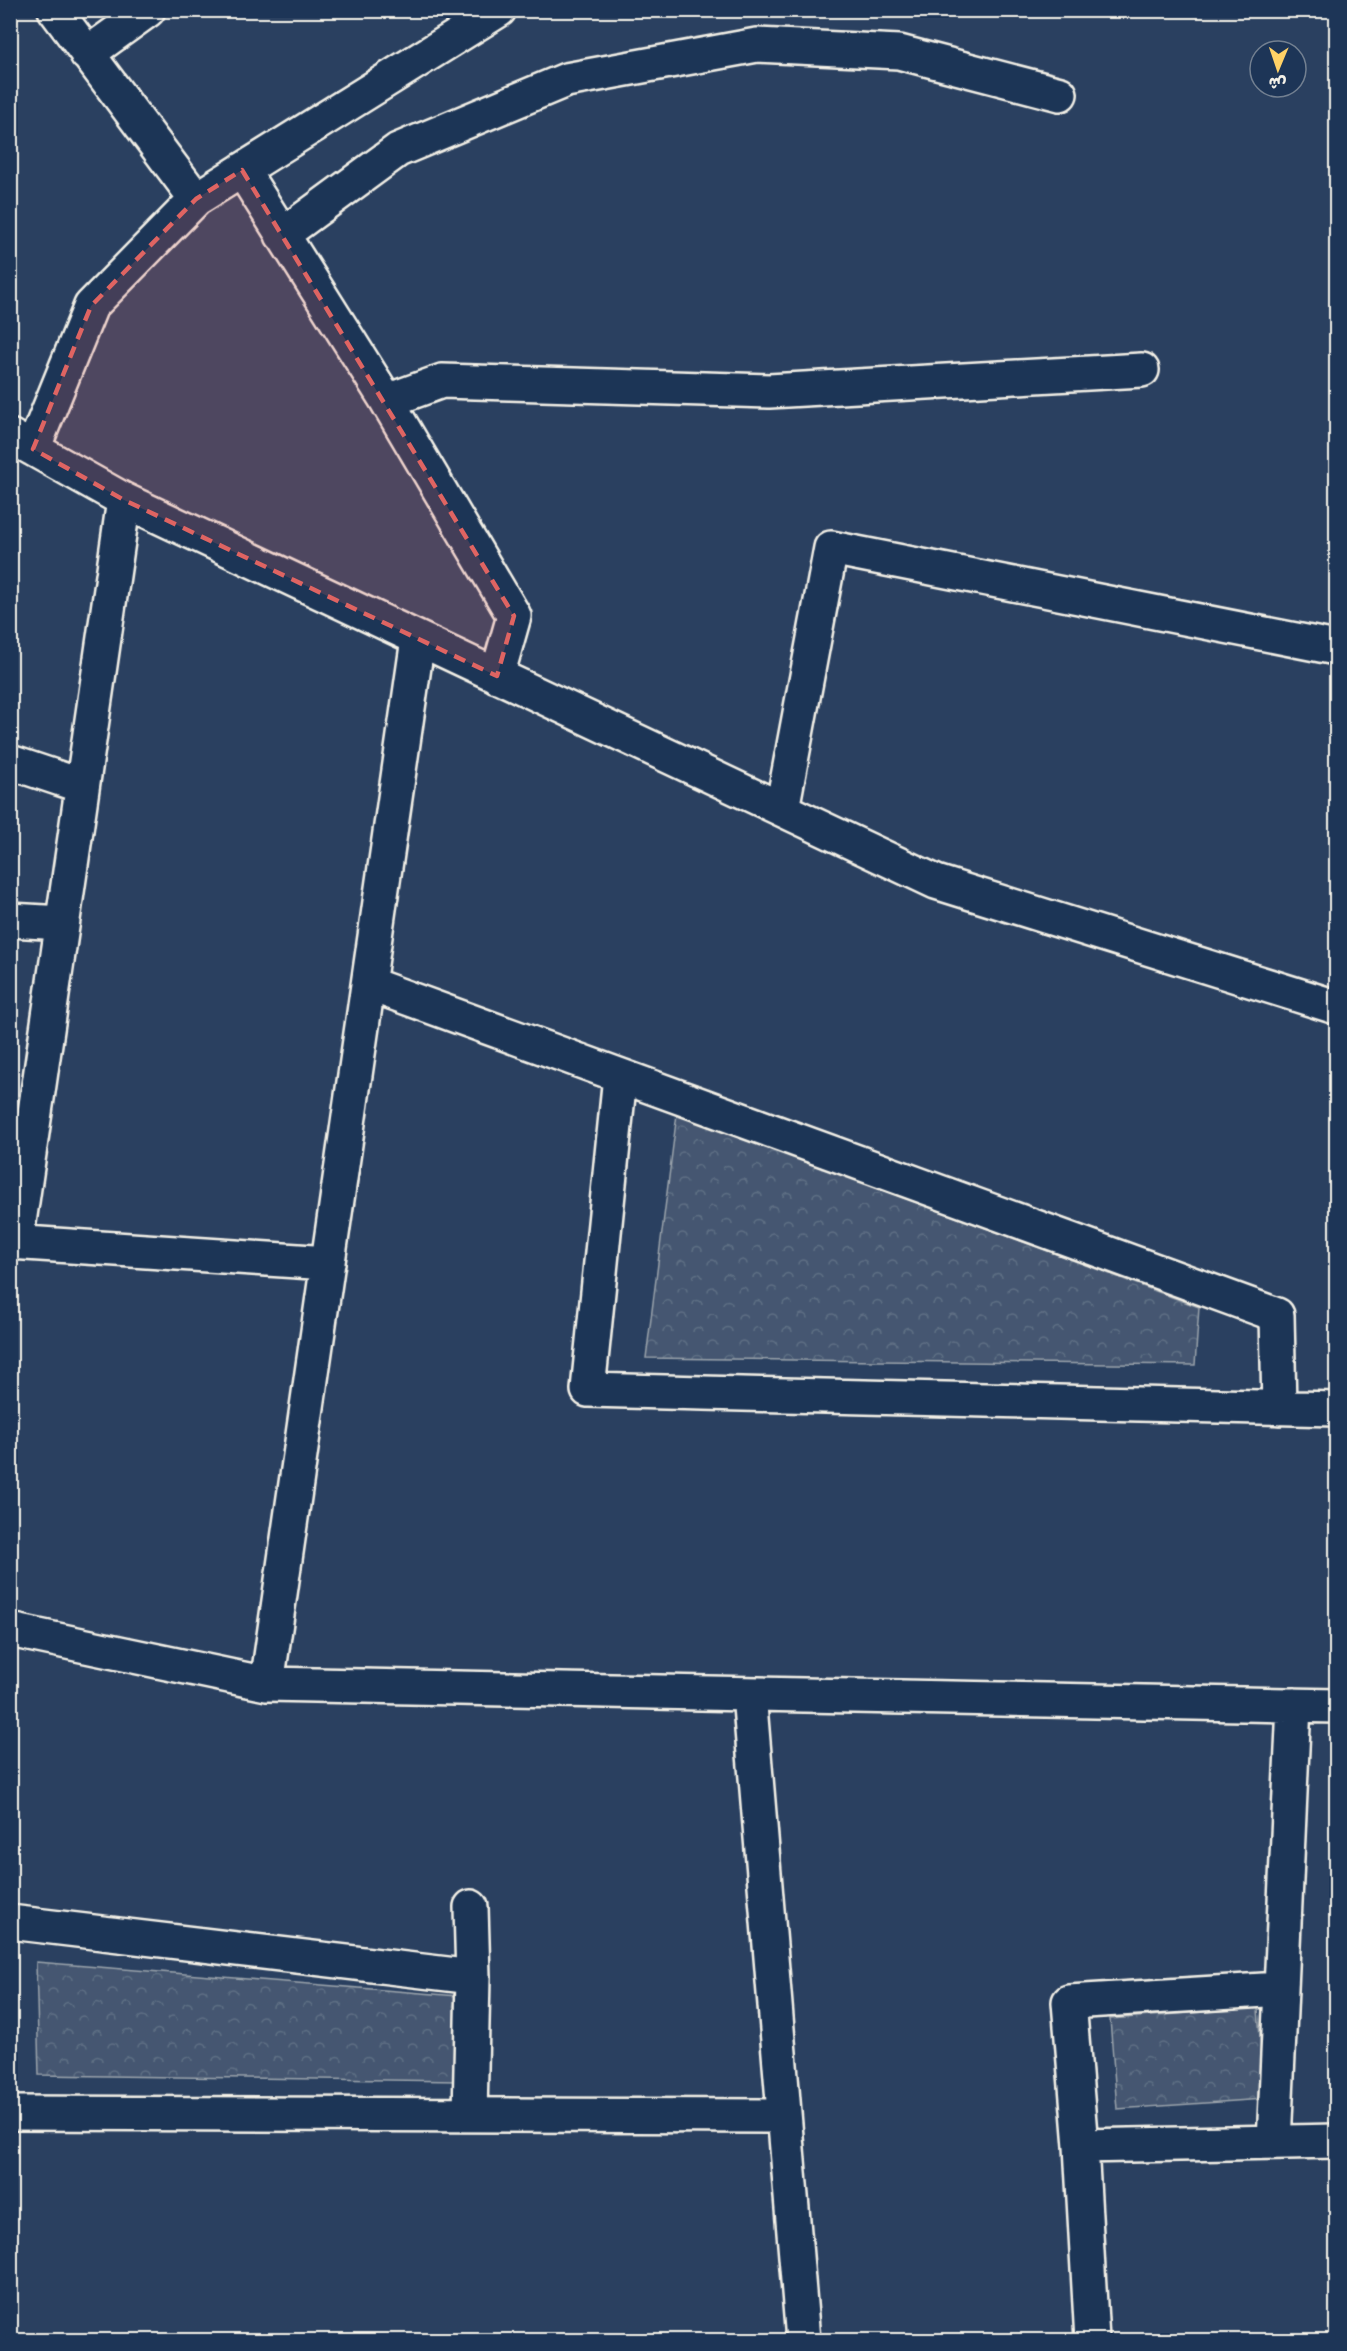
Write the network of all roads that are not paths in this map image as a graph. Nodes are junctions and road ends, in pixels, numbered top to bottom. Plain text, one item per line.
1 (55, 10) edge
2 (148, 10) edge
3 (499, 10) edge
4 (87, 54) junction
5 (1060, 94) dead end
6 (242, 170) junction
7 (196, 199) junction
8 (282, 235) junction
9 (1142, 370) dead end
10 (387, 401) junction
11 (22, 442) edge
12 (124, 500) junction
13 (418, 639) junction
14 (1336, 648) edge
15 (498, 676) junction
16 (10, 762) edge
17 (82, 786) junction
18 (782, 809) junction
19 (10, 920) edge
20 (62, 923) junction
21 (369, 984) junction
22 (1336, 1007) edge
23 (620, 1076) junction
24 (13, 1243) edge
25 (328, 1263) junction
26 (1279, 1408) junction
27 (1336, 1409) edge
28 (10, 1630) edge
29 (267, 1684) junction
30 (749, 1694) junction
31 (1294, 1705) junction
32 (1336, 1706) edge
33 (471, 1907) dead end
34 (10, 1922) edge
35 (473, 1977) junction
36 (1281, 1989) junction
37 (10, 2113) edge
38 (470, 2115) junction
39 (784, 2116) junction
40 (1336, 2140) edge
41 (1274, 2142) junction
42 (1081, 2146) junction
43 (803, 2340) edge
44 (1092, 2340) edge

1 - 4 street
2 - 4 street
3 - 6 street
4 - 7 street
5 - 8 street
6 - 7 street
6 - 8 street
7 - 11 street
8 - 10 street
9 - 10 street
10 - 15 street
11 - 12 street
12 - 13 street
12 - 17 street
13 - 15 street
13 - 21 street
14 - 18 street
15 - 18 street
16 - 17 street
17 - 20 street
18 - 22 street
19 - 20 street
20 - 24 street
21 - 23 street
21 - 25 street
23 - 26 street
23 - 26 street
24 - 25 street
25 - 29 street
26 - 27 street
28 - 29 street
29 - 30 street
30 - 31 street
30 - 39 street
31 - 32 street
31 - 36 street
33 - 35 street
34 - 35 street
35 - 38 street
36 - 41 street
36 - 42 street
37 - 38 street
38 - 39 street
39 - 43 street
40 - 41 street
41 - 42 street
42 - 44 street

